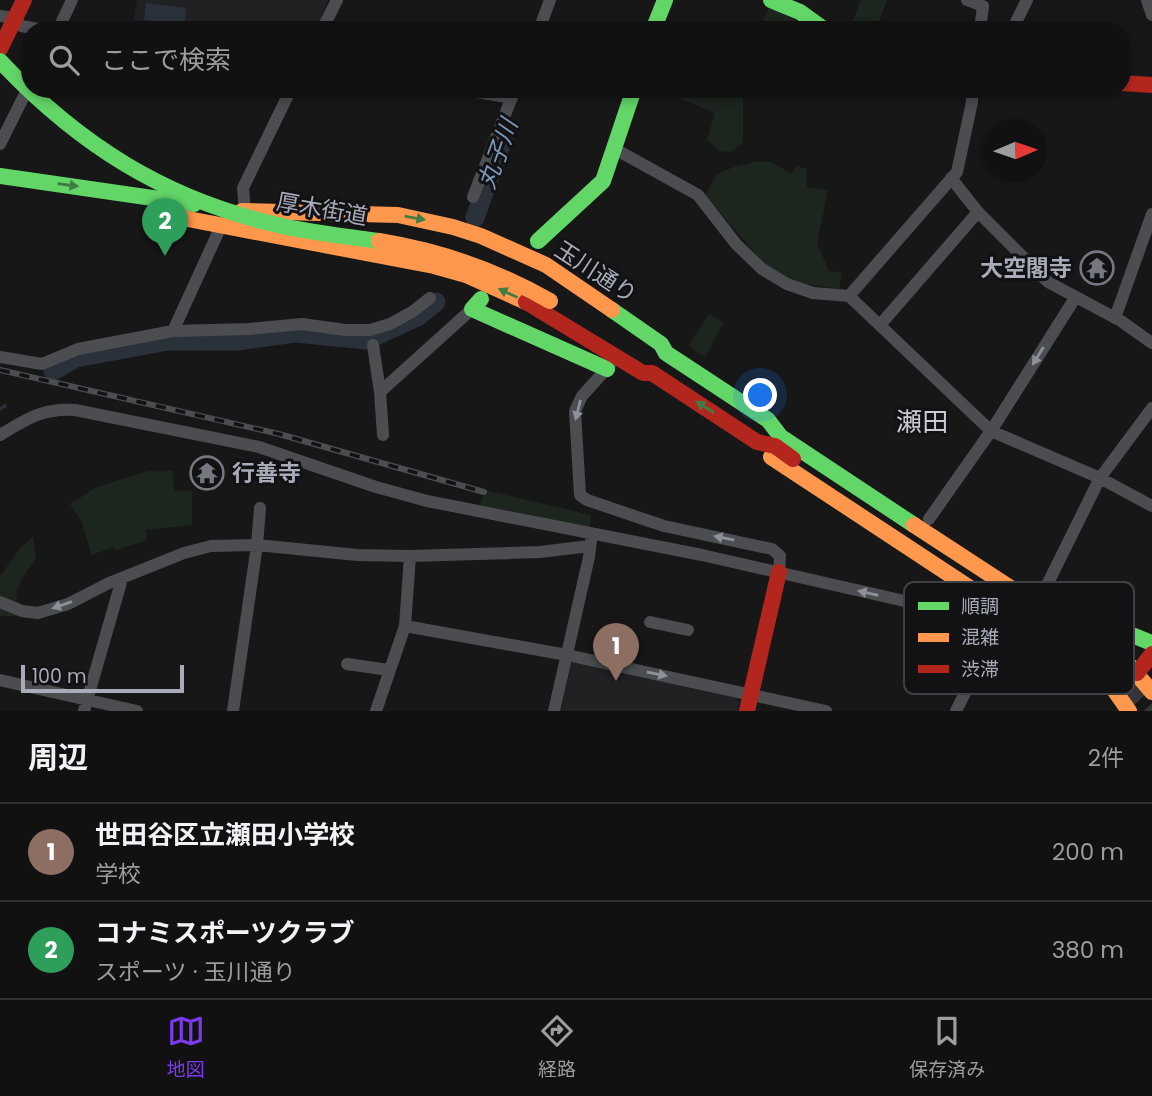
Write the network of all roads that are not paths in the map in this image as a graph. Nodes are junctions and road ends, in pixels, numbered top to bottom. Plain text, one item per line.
1 (24, 0) edge
2 (72, 0) edge
3 (337, 0) edge
4 (551, 0) edge
5 (665, 0) edge
6 (771, 0) edge
7 (967, 0) edge
8 (1027, 0) edge
9 (1147, 0) edge
10 (1152, 15) edge
11 (8, 17) edge
12 (62, 21) edge
13 (326, 21) edge
14 (543, 21) edge
15 (657, 21) edge
16 (812, 21) edge
17 (981, 21) edge
18 (1016, 21) edge
19 (0, 41) edge
20 (0, 49) edge
21 (0, 61) edge
22 (21, 64) edge
23 (21, 82) edge
24 (1131, 84) edge
25 (1152, 85) edge
26 (23, 98) edge
27 (37, 98) edge
28 (56, 98) edge
29 (287, 98) edge
30 (511, 98) edge
31 (631, 98) edge
32 (972, 98) edge
33 (0, 144) edge
34 (615, 149) junction
35 (0, 176) edge
36 (951, 178) junction
37 (0, 189) edge
38 (473, 197) dead end
39 (245, 212) junction
40 (978, 212) junction
41 (1152, 214) edge
42 (222, 224) junction
43 (538, 242) dead end
44 (553, 294) junction
45 (849, 296) junction
46 (430, 298) dead end
47 (1074, 298) junction
48 (476, 304) joint
49 (1115, 318) junction
50 (880, 325) junction
51 (173, 331) junction
52 (1152, 343) edge
53 (373, 345) dead end
54 (666, 353) junction
55 (0, 357) edge
56 (613, 364) junction
57 (652, 373) junction
58 (380, 392) junction
59 (1152, 408) edge
60 (768, 420) junction
61 (991, 431) junction
62 (0, 435) edge
63 (383, 435) dead end
64 (757, 442) junction
65 (1100, 478) junction
66 (1152, 506) edge
67 (260, 508) dead end
68 (929, 519) junction
69 (664, 526) junction
70 (591, 540) junction
71 (257, 545) junction
72 (659, 547) junction
73 (410, 556) junction
74 (779, 564) junction
75 (122, 579) junction
76 (960, 582) edge
77 (985, 582) edge
78 (1002, 582) edge
79 (1026, 582) edge
80 (1048, 582) edge
81 (904, 597) edge
82 (0, 602) edge
83 (650, 622) dead end
84 (405, 626) junction
85 (688, 630) dead end
86 (1134, 637) edge
87 (1152, 643) edge
88 (1152, 654) edge
89 (567, 655) junction
90 (347, 664) dead end
91 (389, 670) junction
92 (1134, 671) edge
93 (1137, 673) junction
94 (1134, 676) edge
95 (0, 680) edge
96 (1151, 686) edge
97 (751, 694) junction
98 (964, 694) edge
99 (1119, 694) joint
100 (86, 706) edge
101 (821, 710) edge
102 (1128, 710) edge
103 (137, 711) edge
104 (233, 711) edge
105 (376, 711) edge
106 (554, 711) edge
107 (747, 711) edge
108 (956, 711) edge
109 (1105, 711) edge

1 - 11 main road
2 - 12 street
3 - 13 street
4 - 14 street
5 - 15 main road
6 - 16 main road
7 - 17 street
8 - 18 street
9 - 10 street
11 - 20 main road
19 - 22 main road
21 - 23 main road, 厚木街道, bridge
24 - 25 main road
26 - 33 street
27 - 44 main road, 厚木街道, bridge
28 - 44 main road, 厚木街道
29 - 39 street
30 - 38 street
31 - 34 main road
32 - 36 street
34 - 43 main road
34 - 45 street
35 -> 39 main road, 玉川通り
36 - 40 street
36 - 45 street
37 - 42 main road
39 -> 54 main road, 玉川通り
40 - 47 street
40 - 50 street
41 - 49 street
42 - 51 street
56 -> 42 main road
44 - 54 main road, 厚木街道
44 - 57 main road, 厚木街道
45 - 50 street
46 - 51 street
47 - 49 street
47 -> 61 street
48 - 56 main road
48 - 58 street
49 - 52 street
50 - 61 street
51 - 55 street
53 - 58 street
54 - 60 main road, 玉川通り
56 - 57 main road
56 -> 69 street
64 -> 57 main road
58 - 63 street
59 - 65 street
60 - 68 main road
60 - 78 main road, 玉川通り
61 - 65 street
61 - 68 street
62 - 70 street
64 - 76 main road
64 - 77 main road
65 - 66 street
65 - 80 street
67 - 71 street
68 - 79 main road
69 - 72 street
74 -> 69 street
70 - 72 street
70 - 73 street
70 - 89 street
71 - 73 street
71 - 75 street
71 - 104 street
72 - 74 street
73 - 84 street
81 -> 74 street
74 - 97 main road
75 -> 82 street
75 - 100 street
83 - 85 street
84 - 89 street
84 - 91 street
86 - 87 main road
88 - 93 main road
89 -> 97 street
89 - 106 street
90 - 91 street
91 - 105 street
92 - 93 main road
93 - 94 main road
93 - 96 main road
95 - 100 street
96 - 102 main road
97 - 101 street
97 - 107 main road
98 - 108 street
99 - 102 main road
99 - 109 main road
100 - 103 street

